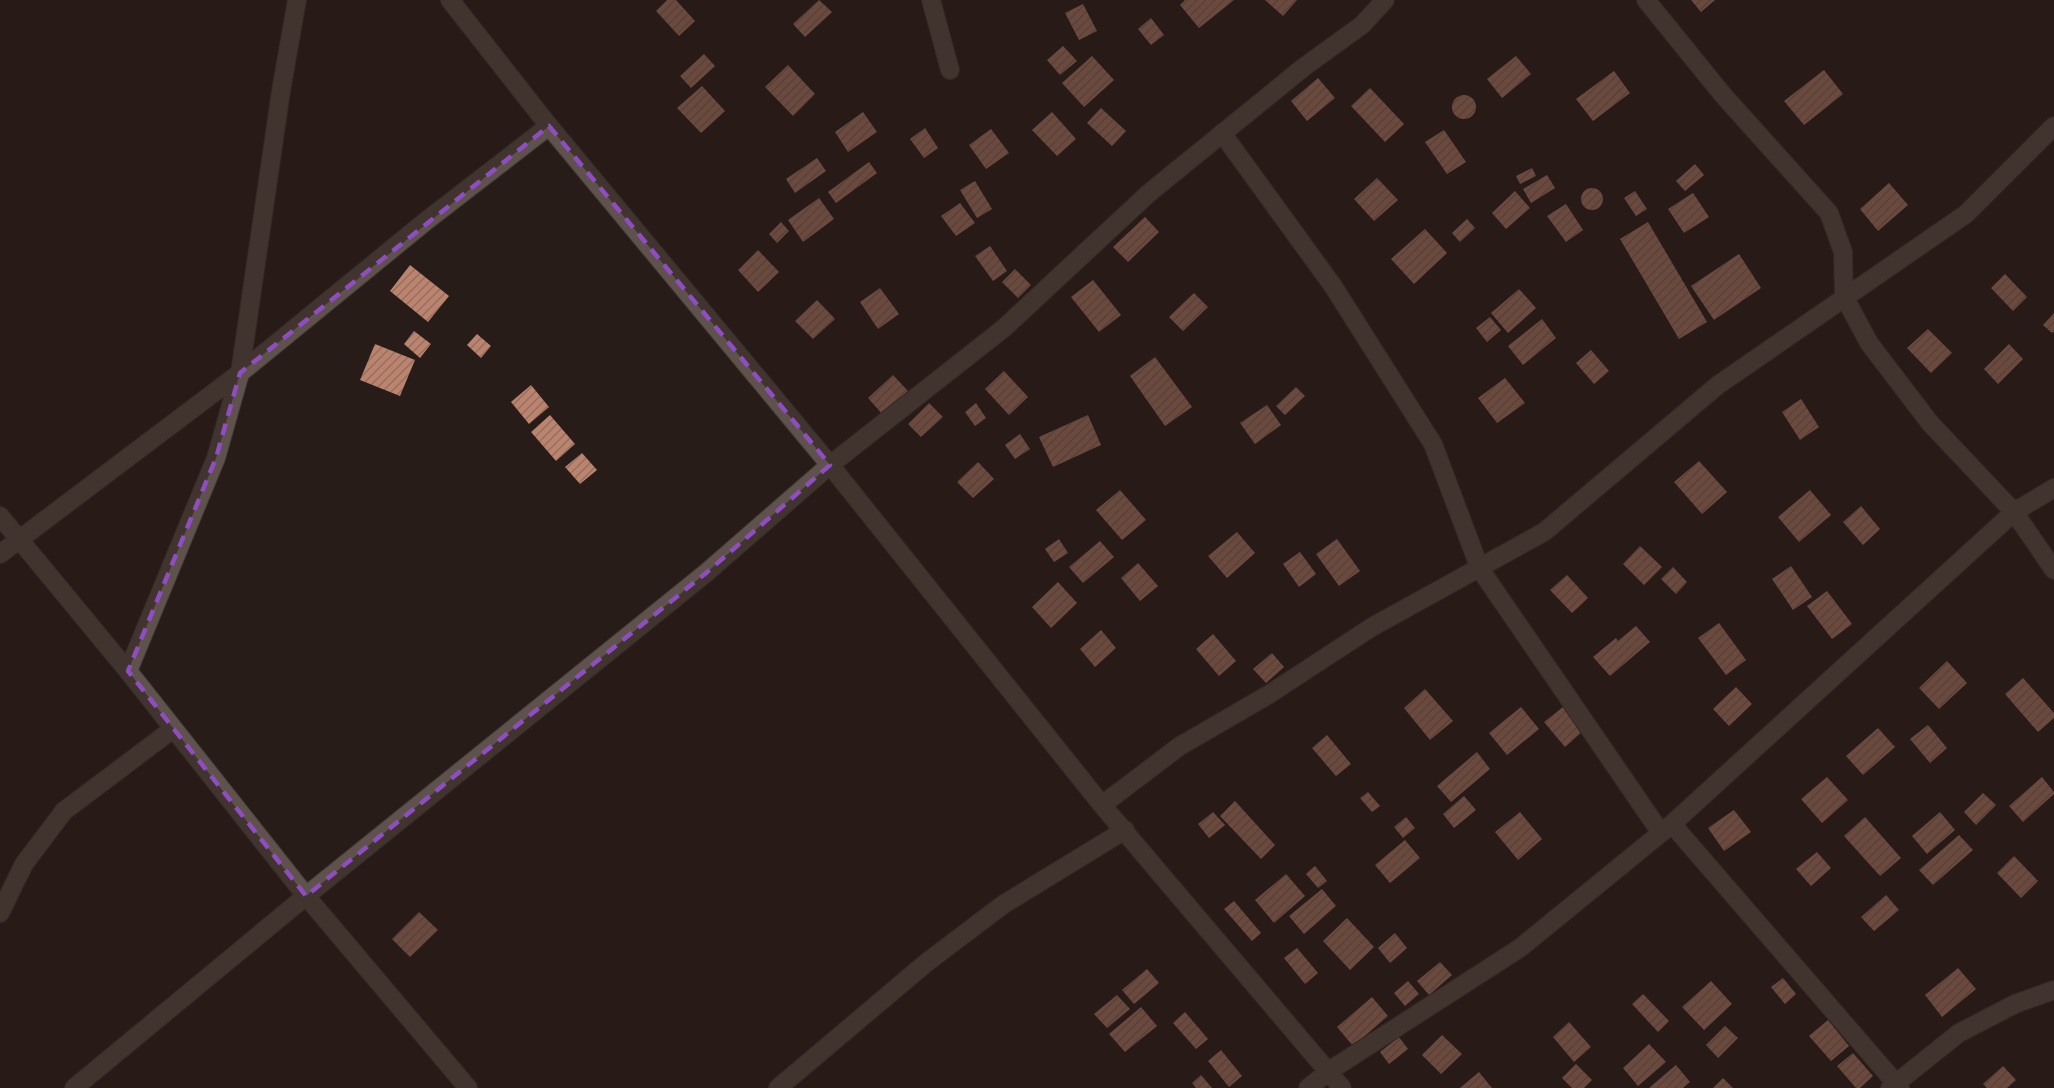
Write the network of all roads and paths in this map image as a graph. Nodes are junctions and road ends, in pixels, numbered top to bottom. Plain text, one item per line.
1 (297, 0) edge
2 (450, 0) edge
3 (931, 0) edge
4 (1385, 0) edge
5 (1646, 0) edge
6 (950, 70) dead end
7 (549, 126) junction
8 (2054, 126) edge
9 (1222, 133) junction
10 (1844, 297) junction
11 (240, 373) junction
12 (831, 465) junction
13 (2054, 488) edge
14 (2014, 512) junction
15 (0, 516) edge
16 (19, 539) junction
17 (0, 554) edge
18 (1480, 569) junction
19 (2054, 570) edge
20 (128, 671) junction
21 (173, 729) junction
22 (1102, 805) junction
23 (1667, 829) junction
24 (1125, 830) junction
25 (306, 896) junction
26 (0, 913) edge
27 (2054, 990) edge
28 (1329, 1071) junction
29 (1895, 1086) edge
30 (74, 1088) edge
31 (468, 1088) edge
32 (778, 1088) edge
33 (1308, 1088) edge
34 (1342, 1088) edge

1 - 11 street
2 - 7 street
3 - 6 street
4 - 9 street
5 - 10 street
7 - 11 street
7 - 12 street
8 - 10 street
9 - 12 street
9 - 18 street
10 - 14 street
10 - 18 street
11 - 16 street
11 - 20 street
12 - 22 street
12 - 25 street
13 - 14 street
14 - 19 street
14 - 23 street
15 - 16 street
16 - 17 street
16 - 20 street
18 - 22 street
18 - 23 street
20 - 21 street
21 - 25 street
21 - 26 street
22 - 24 street
23 - 28 street
23 - 29 street
24 - 28 street
24 - 32 street
25 - 30 street
25 - 31 street
27 - 29 street
28 - 33 street
28 - 34 street

